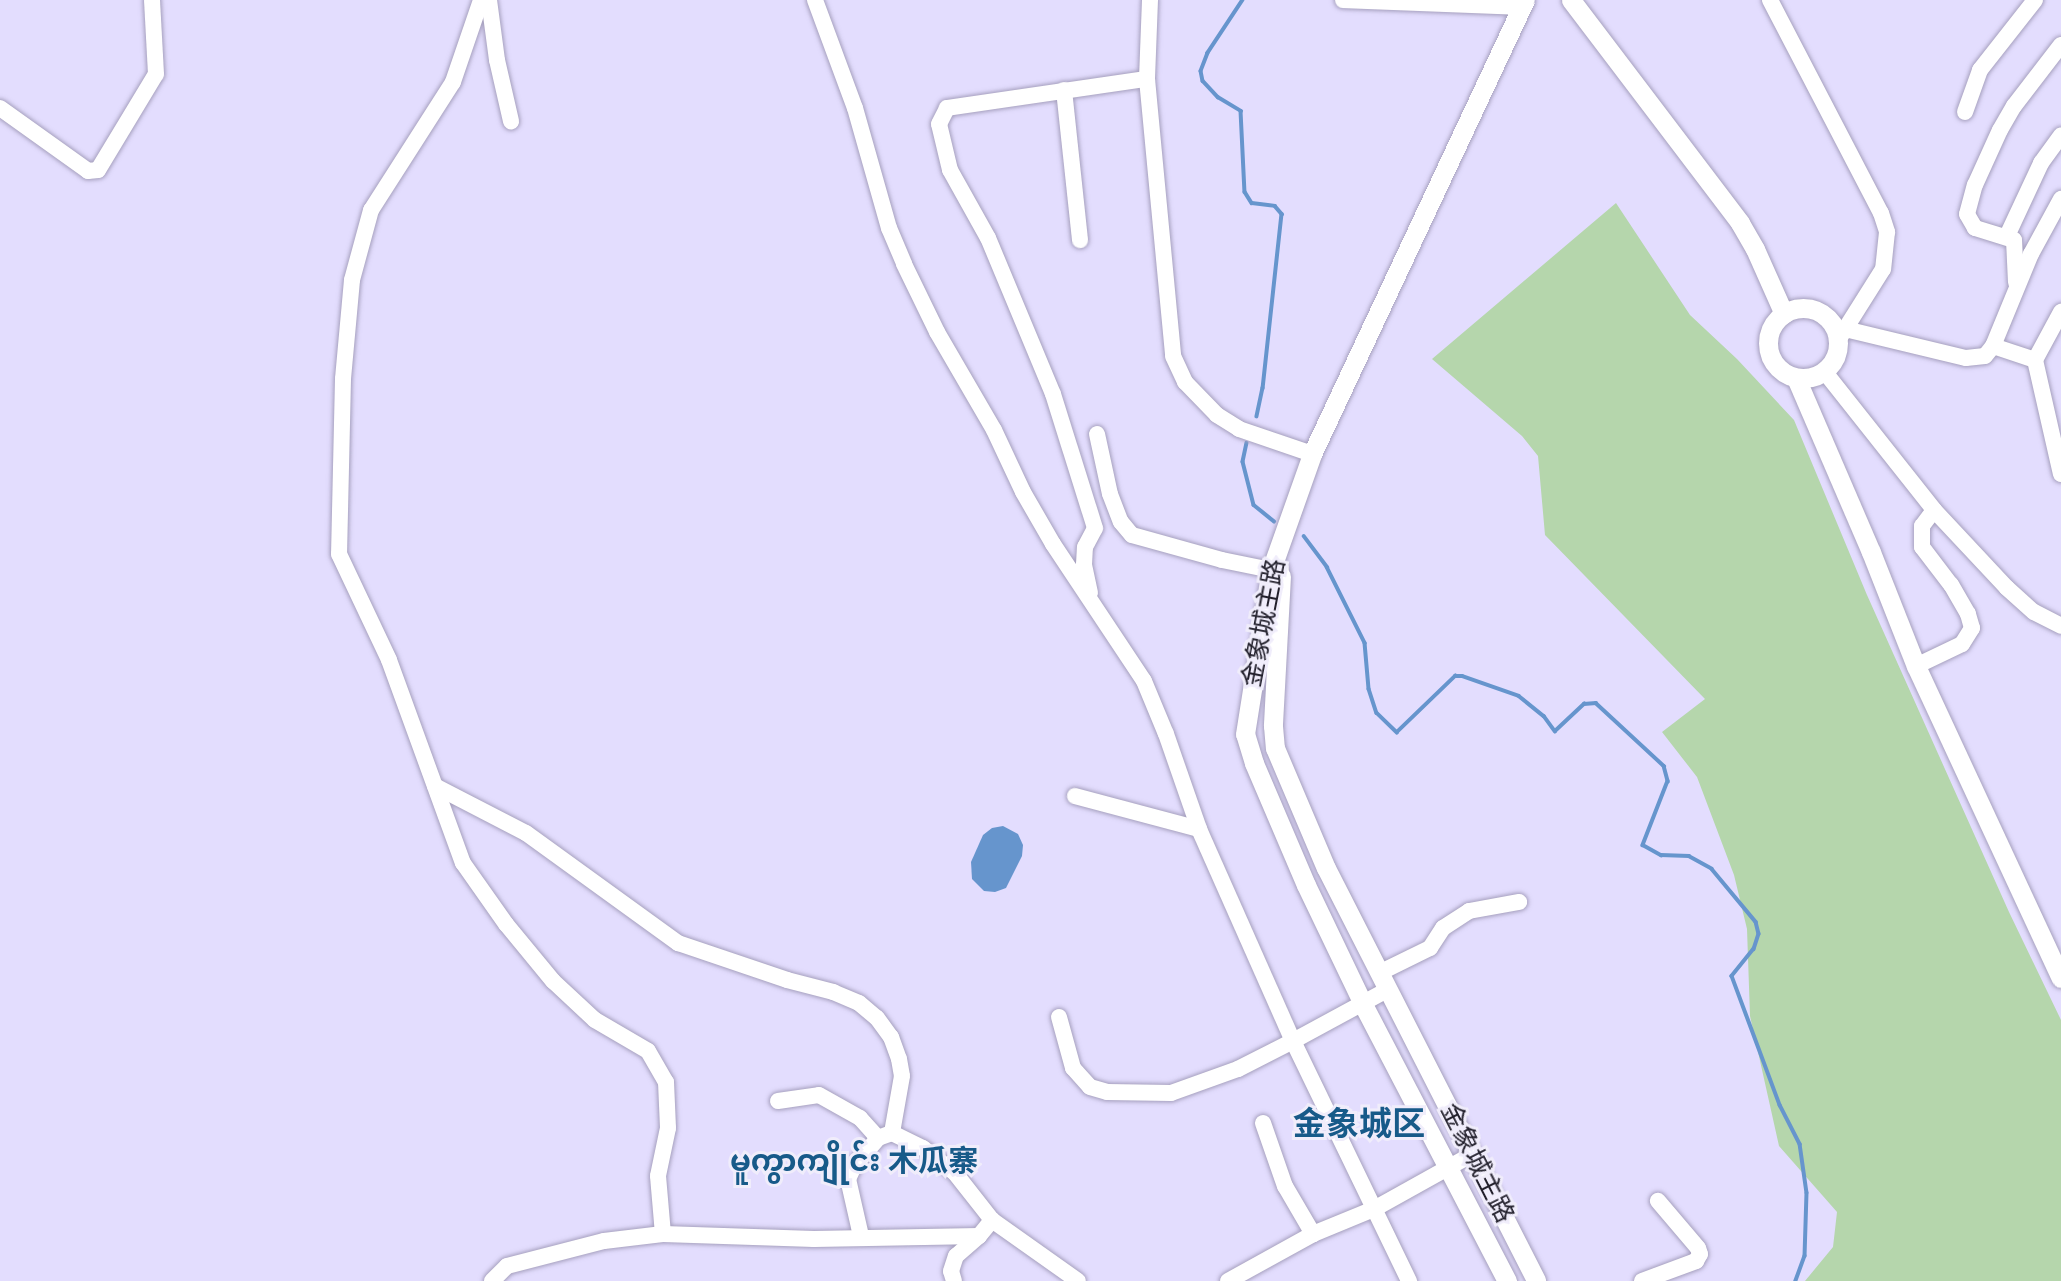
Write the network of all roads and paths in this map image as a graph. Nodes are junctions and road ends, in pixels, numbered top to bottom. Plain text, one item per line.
1 (152, 0) edge
2 (481, 0) edge
3 (489, 0) edge
4 (815, 0) edge
5 (1150, 0) edge
6 (1343, 0) edge
7 (1571, 0) edge
8 (1770, 0) edge
9 (2035, 0) edge
10 (1424, 1) edge
11 (1523, 4) edge
12 (2061, 45) edge
13 (1147, 79) junction
14 (1064, 90) junction
15 (0, 108) edge
16 (1965, 112) dead end
17 (511, 121) dead end
18 (2061, 135) edge
19 (2061, 199) edge
20 (2007, 236) junction
21 (1080, 240) dead end
22 (2017, 284) junction
23 (2061, 312) edge
24 (1784, 314) junction
25 (1841, 335) junction
26 (1993, 346) junction
27 (2035, 360) junction
28 (1824, 371) junction
29 (1797, 378) junction
30 (1097, 434) dead end
31 (1312, 454) junction
32 (2061, 474) edge
33 (1934, 510) junction
34 (1276, 569) junction
35 (1092, 601) junction
36 (2061, 626) edge
37 (1916, 666) junction
38 (435, 786) junction
39 (1075, 796) dead end
40 (1199, 829) junction
41 (1312, 835) junction
42 (1290, 848) junction
43 (1519, 902) dead end
44 (2061, 978) edge
45 (1383, 982) junction
46 (1363, 1004) junction
47 (1059, 1017) dead end
48 (1293, 1041) junction
49 (778, 1101) dead end
50 (1264, 1123) dead end
51 (885, 1135) junction
52 (1473, 1154) junction
53 (1450, 1167) junction
54 (1658, 1202) dead end
55 (1374, 1209) junction
56 (992, 1220) junction
57 (663, 1234) junction
58 (1313, 1234) junction
59 (860, 1236) junction
60 (979, 1236) junction
61 (492, 1281) edge
62 (954, 1281) edge
63 (1078, 1281) edge
64 (1228, 1281) edge
65 (1409, 1281) edge
66 (1507, 1281) edge
67 (1536, 1281) edge
68 (1642, 1281) edge

1 - 15 street
2 - 38 street
3 - 17 street
4 - 35 street
5 - 13 street
6 - 10 street
7 - 24 main road
8 - 25 street
9 - 16 street
10 - 11 street
11 - 31 main road, 金象城主路
12 - 20 street
13 - 14 street
13 - 31 street
14 - 21 street
14 - 35 street
18 - 20 street
19 - 22 street
20 - 22 street
22 - 26 street
23 - 27 street
24 - 25 main road
24 - 29 main road
25 - 26 street
25 - 28 main road
26 - 27 street
27 - 32 street
28 - 29 main road
28 - 33 street
29 - 37 main road
30 - 34 street
31 - 34 main road, 金象城主路
33 - 36 street
33 - 37 street
34 - 41 main road, 金象城主路
34 - 42 main road, 金象城主路
35 - 40 street
37 - 44 main road
38 - 51 street
38 - 57 street
39 - 40 street
40 - 48 street
41 - 42 main road
41 - 45 main road, 金象城主路
42 - 46 main road, 金象城主路
43 - 45 street
45 - 46 street
45 - 52 main road, 金象城主路
46 - 48 street
46 - 53 main road, 金象城主路
47 - 48 street
48 - 55 street
49 - 51 street
50 - 58 street
51 - 56 street
51 - 59 street
52 - 53 street
52 - 67 main road, 金象城主路
53 - 55 street
53 - 66 main road, 金象城主路
54 - 68 street
55 - 58 street
55 - 65 street
56 - 60 street
56 - 63 street
57 - 59 street
57 - 61 street
58 - 64 street
59 - 60 street
60 - 62 street

